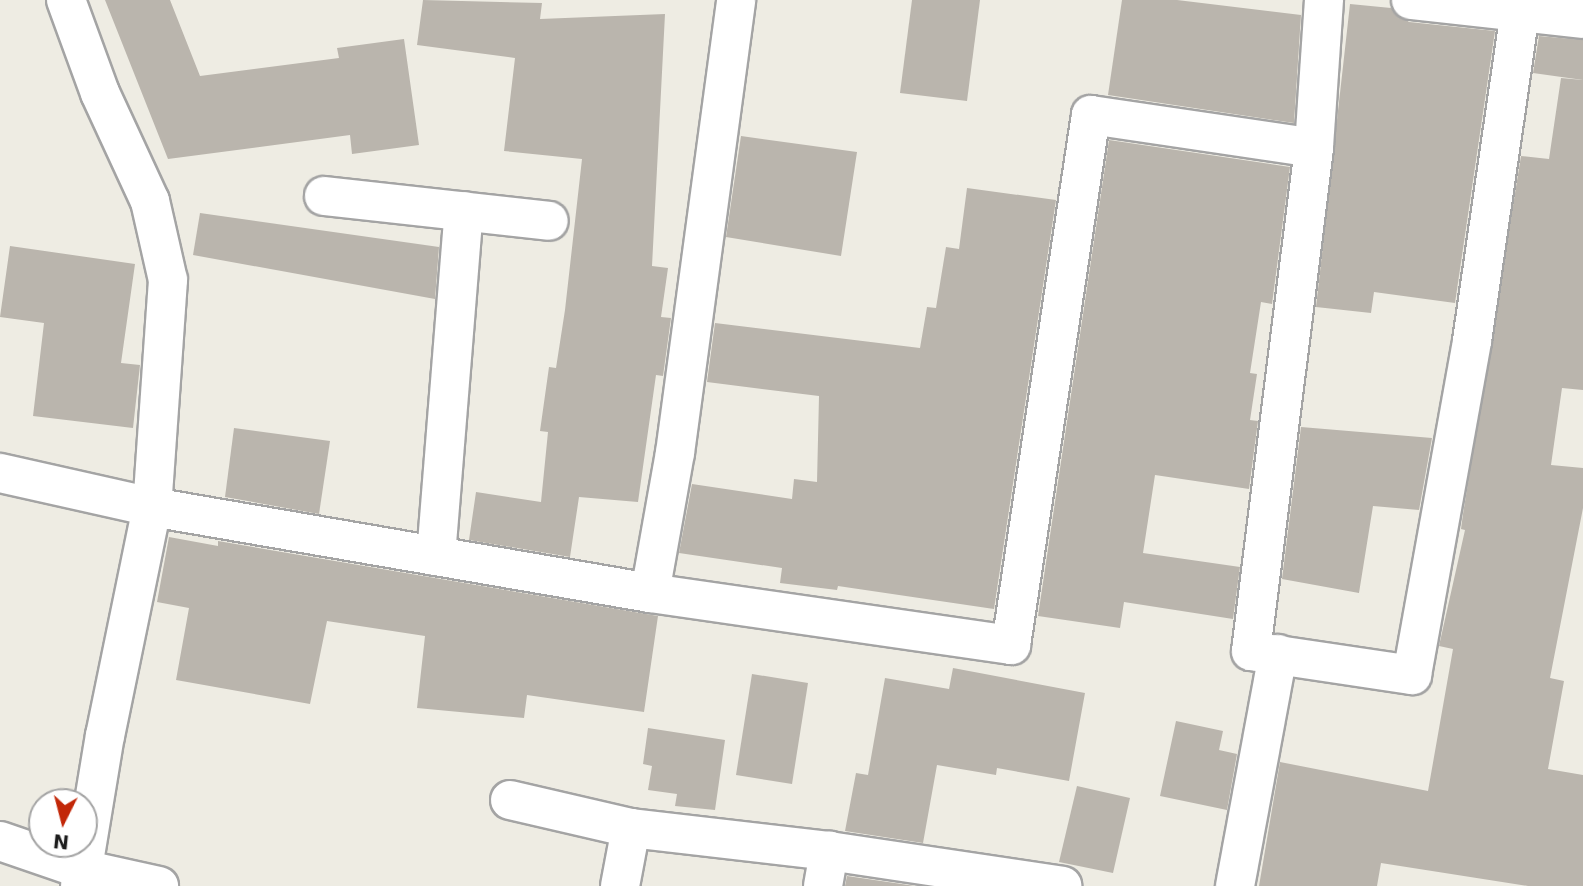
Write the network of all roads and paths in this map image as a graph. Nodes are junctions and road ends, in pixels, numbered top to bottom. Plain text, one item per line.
1 (66, 0) edge
2 (736, 0) edge
3 (1324, 0) edge
4 (1411, 0) edge
5 (1521, 6) edge
6 (1583, 19) edge
7 (1314, 148) junction
8 (324, 196) dead end
9 (464, 211) junction
10 (549, 221) dead end
11 (0, 473) edge
12 (152, 508) junction
13 (436, 556) junction
14 (650, 593) junction
15 (1278, 654) junction
16 (510, 800) dead end
17 (631, 828) junction
18 (0, 841) edge
19 (826, 868) edge
20 (81, 878) edge
21 (159, 886) edge
22 (620, 886) edge
23 (1062, 886) edge
24 (1235, 886) edge

1 - 12 street
2 - 14 street
3 - 7 street
4 - 5 street
5 - 6 street
5 - 15 street
7 - 14 street
7 - 15 street
8 - 9 street
9 - 10 street
9 - 13 street
11 - 12 street
12 - 13 street
12 - 20 street
13 - 14 street
15 - 24 street
16 - 17 street
17 - 19 street
17 - 22 street
18 - 20 street
19 - 23 street
20 - 21 street

